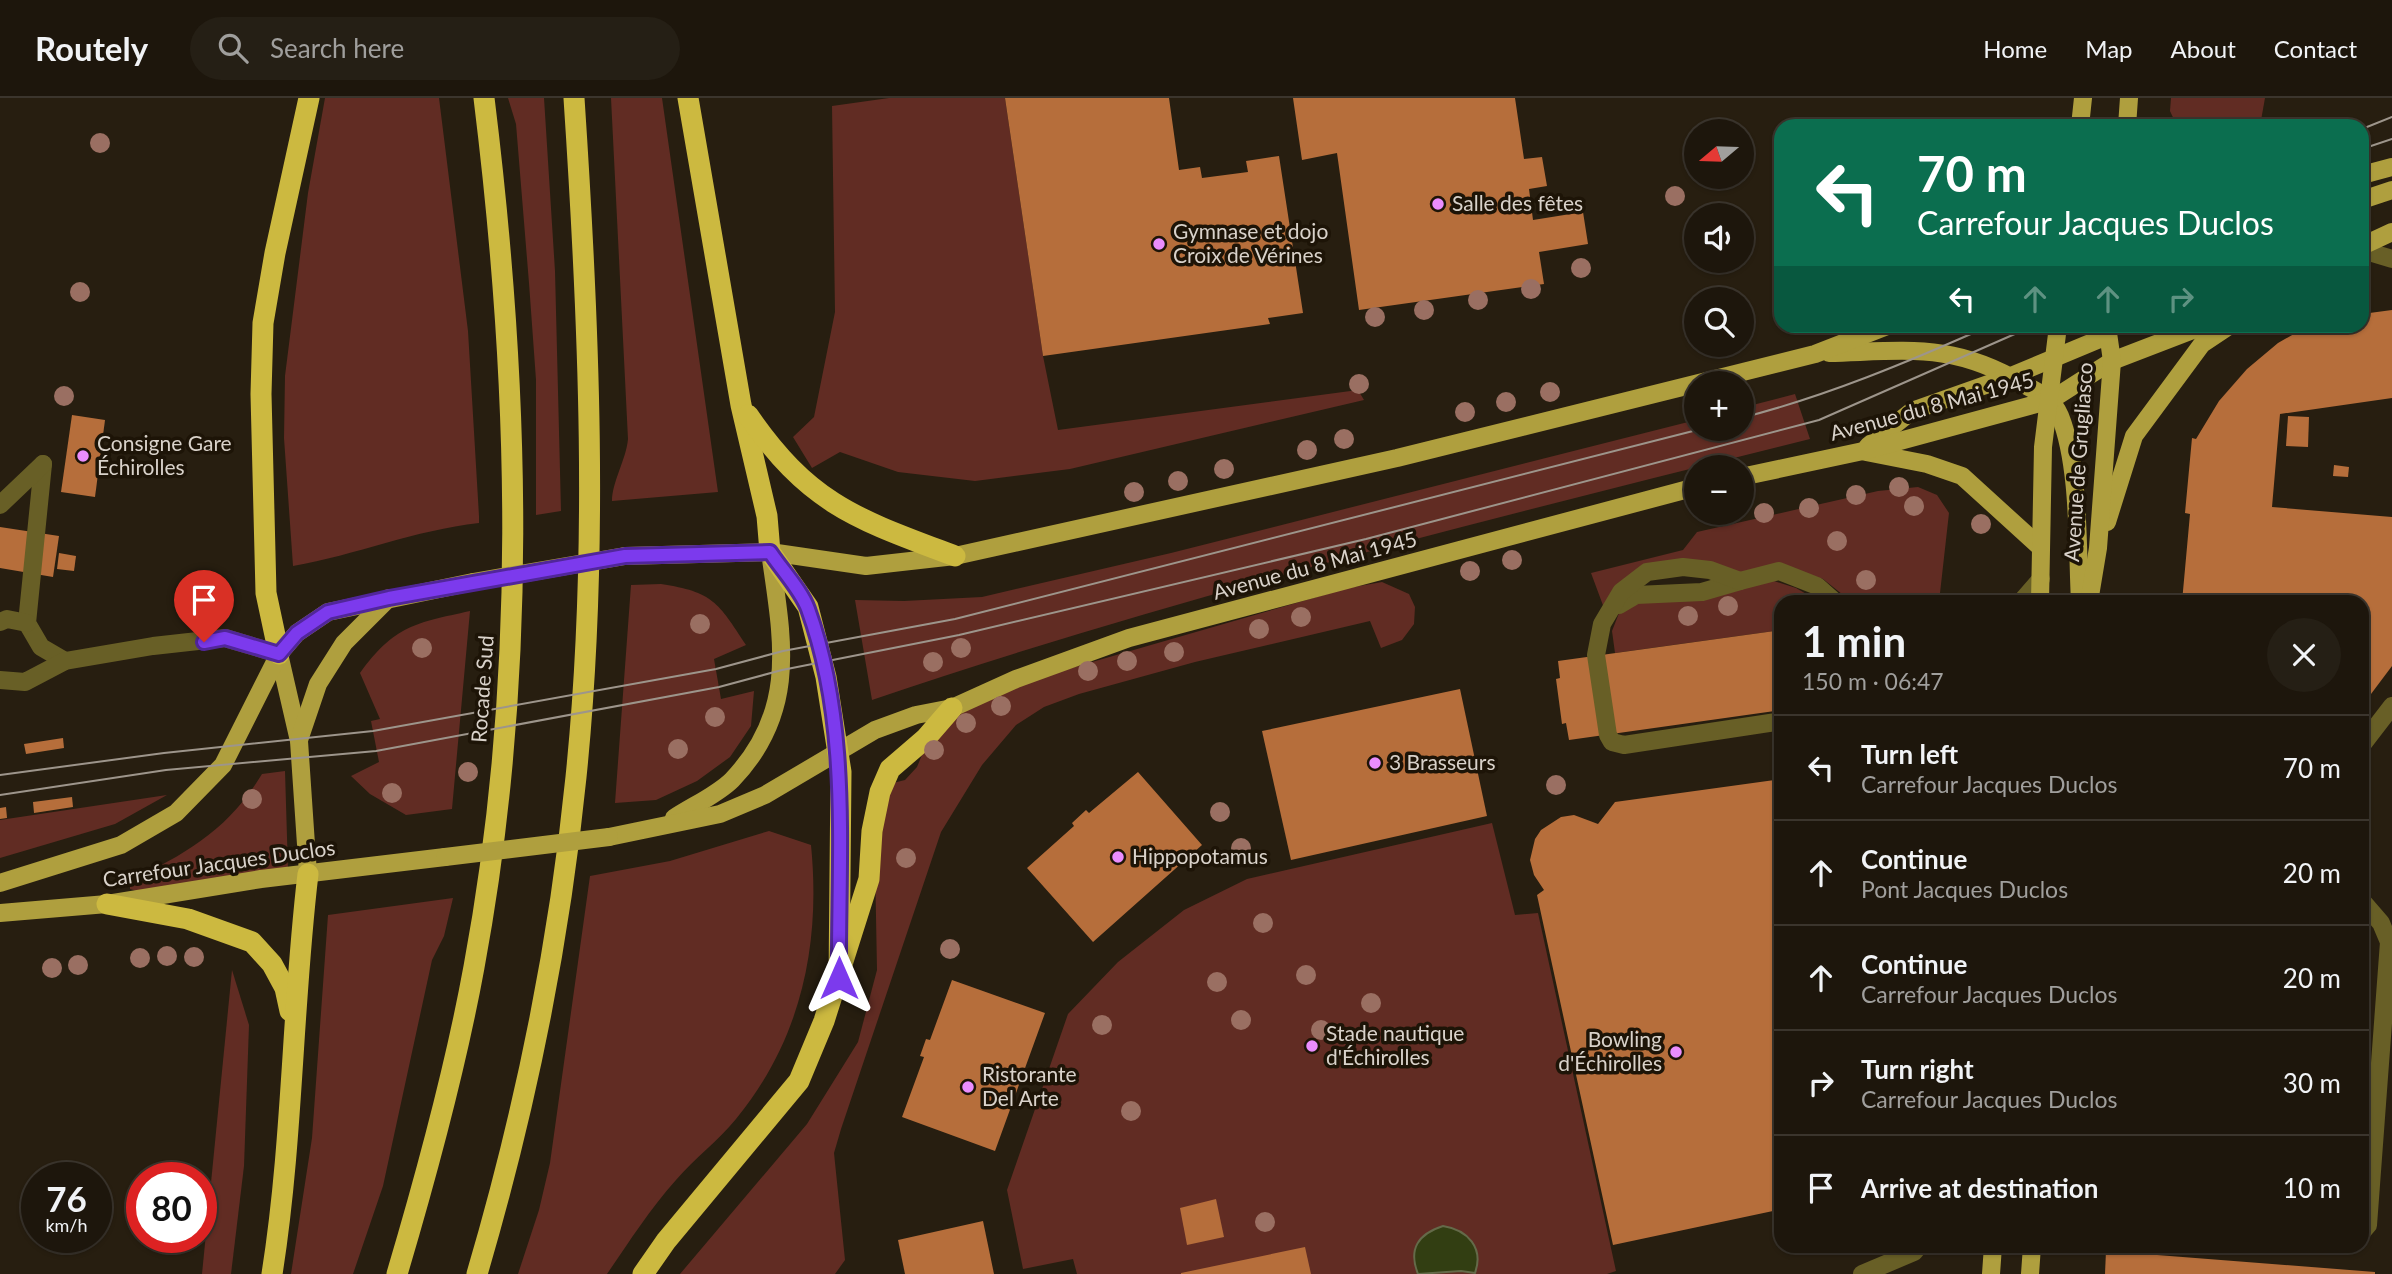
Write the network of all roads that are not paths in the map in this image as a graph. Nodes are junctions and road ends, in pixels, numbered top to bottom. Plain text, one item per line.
1 (309, 98) edge
2 (484, 98) edge
3 (574, 98) edge
4 (688, 98) edge
5 (2083, 99) edge
6 (2073, 119) edge
7 (2081, 119) edge
8 (2086, 119) edge
9 (2392, 167) edge
10 (2369, 173) edge
11 (2392, 190) edge
12 (2369, 198) edge
13 (2392, 232) edge
14 (2369, 244) edge
15 (2369, 251) edge
16 (2392, 259) edge
17 (1869, 333) edge
18 (2057, 333) edge
19 (2103, 333) edge
20 (2107, 333) edge
21 (2163, 333) edge
22 (2182, 333) edge
23 (2218, 333) edge
24 (2150, 344) junction
25 (1815, 354) junction
26 (2054, 360) junction
27 (2112, 361) junction
28 (2011, 376) junction
29 (2050, 400) junction
30 (741, 405) junction
31 (1863, 451) junction
32 (1754, 474) edge
33 (1684, 490) edge
34 (0, 505) edge
35 (2039, 546) junction
36 (2098, 548) junction
37 (770, 552) junction
38 (955, 556) junction
39 (2041, 579) junction
40 (1740, 581) junction
41 (1827, 595) edge
42 (2027, 595) edge
43 (2040, 595) edge
44 (2080, 595) edge
45 (2090, 595) edge
46 (389, 598) junction
47 (1610, 611) junction
48 (0, 622) edge
49 (27, 623) junction
50 (279, 654) junction
51 (65, 662) junction
52 (0, 680) edge
53 (2392, 706) edge
54 (952, 708) junction
55 (1774, 722) edge
56 (2369, 737) edge
57 (299, 741) junction
58 (837, 752) junction
59 (665, 825) junction
60 (308, 874) junction
61 (0, 883) edge
62 (107, 904) junction
63 (2369, 909) edge
64 (0, 913) edge
65 (839, 978) junction
66 (294, 1030) junction
67 (2369, 1212) edge
68 (1912, 1253) edge
69 (1992, 1253) edge
70 (2032, 1253) edge
71 (272, 1274) edge
72 (397, 1274) edge
73 (477, 1274) edge
74 (643, 1274) edge
75 (1862, 1274) edge
76 (1991, 1274) edge
77 (2030, 1274) edge

1 - 50 highway
2 - 72 highway, Rocade Sud
3 - 73 highway
4 - 30 highway
5 - 6 main road
5 - 7 main road
5 - 8 main road
9 - 10 main road
11 - 12 main road
13 - 14 main road
15 - 16 street
17 - 25 main road
18 - 26 main road, Avenue de Grugliasco
19 - 26 main road
20 - 27 main road, Avenue de Grugliasco
21 - 24 main road
22 - 24 main road, Avenue du 8 Mai 1945
23 - 36 main road
24 - 27 main road, Avenue du 8 Mai 1945
25 - 28 main road
25 - 38 main road
26 - 28 main road
26 - 29 main road, Avenue de Grugliasco
27 - 29 main road, Avenue du 8 Mai 1945
27 - 36 main road, Avenue de Grugliasco
28 - 29 main road
28 - 31 main road
29 - 31 main road, Avenue du 8 Mai 1945
29 - 35 main road, Avenue de Grugliasco
29 - 44 main road
30 - 37 highway
30 - 38 highway
31 - 32 main road, Avenue du 8 Mai 1945
31 - 35 main road
33 - 54 main road, Avenue du 8 Mai 1945
34 - 49 street
35 - 39 main road, Avenue de Grugliasco
36 - 45 main road, Avenue de Grugliasco
37 - 38 main road
37 - 46 main road, Carrefour Jacques Duclos, bridge
37 - 58 highway
37 - 59 main road
39 - 42 street
39 - 43 main road, Avenue de Grugliasco
40 - 41 street
40 - 47 street
40 - 47 street
46 - 50 main road, Carrefour Jacques Duclos
46 - 57 main road
47 - 55 street
48 - 49 street
49 - 51 street
50 - 51 street
50 - 57 main road
50 - 61 main road, Carrefour Jacques Duclos
51 - 52 street
53 - 56 street
54 - 58 main road
54 - 65 highway
57 - 60 main road
58 - 59 main road
58 - 65 highway
59 - 60 main road, Carrefour Jacques Duclos, bridge
60 - 62 main road, Carrefour Jacques Duclos
60 - 66 highway
62 - 64 main road, Carrefour Jacques Duclos
62 - 66 highway
63 - 67 street
65 - 74 highway
66 - 71 highway
68 - 75 street
69 - 76 main road
70 - 77 main road

